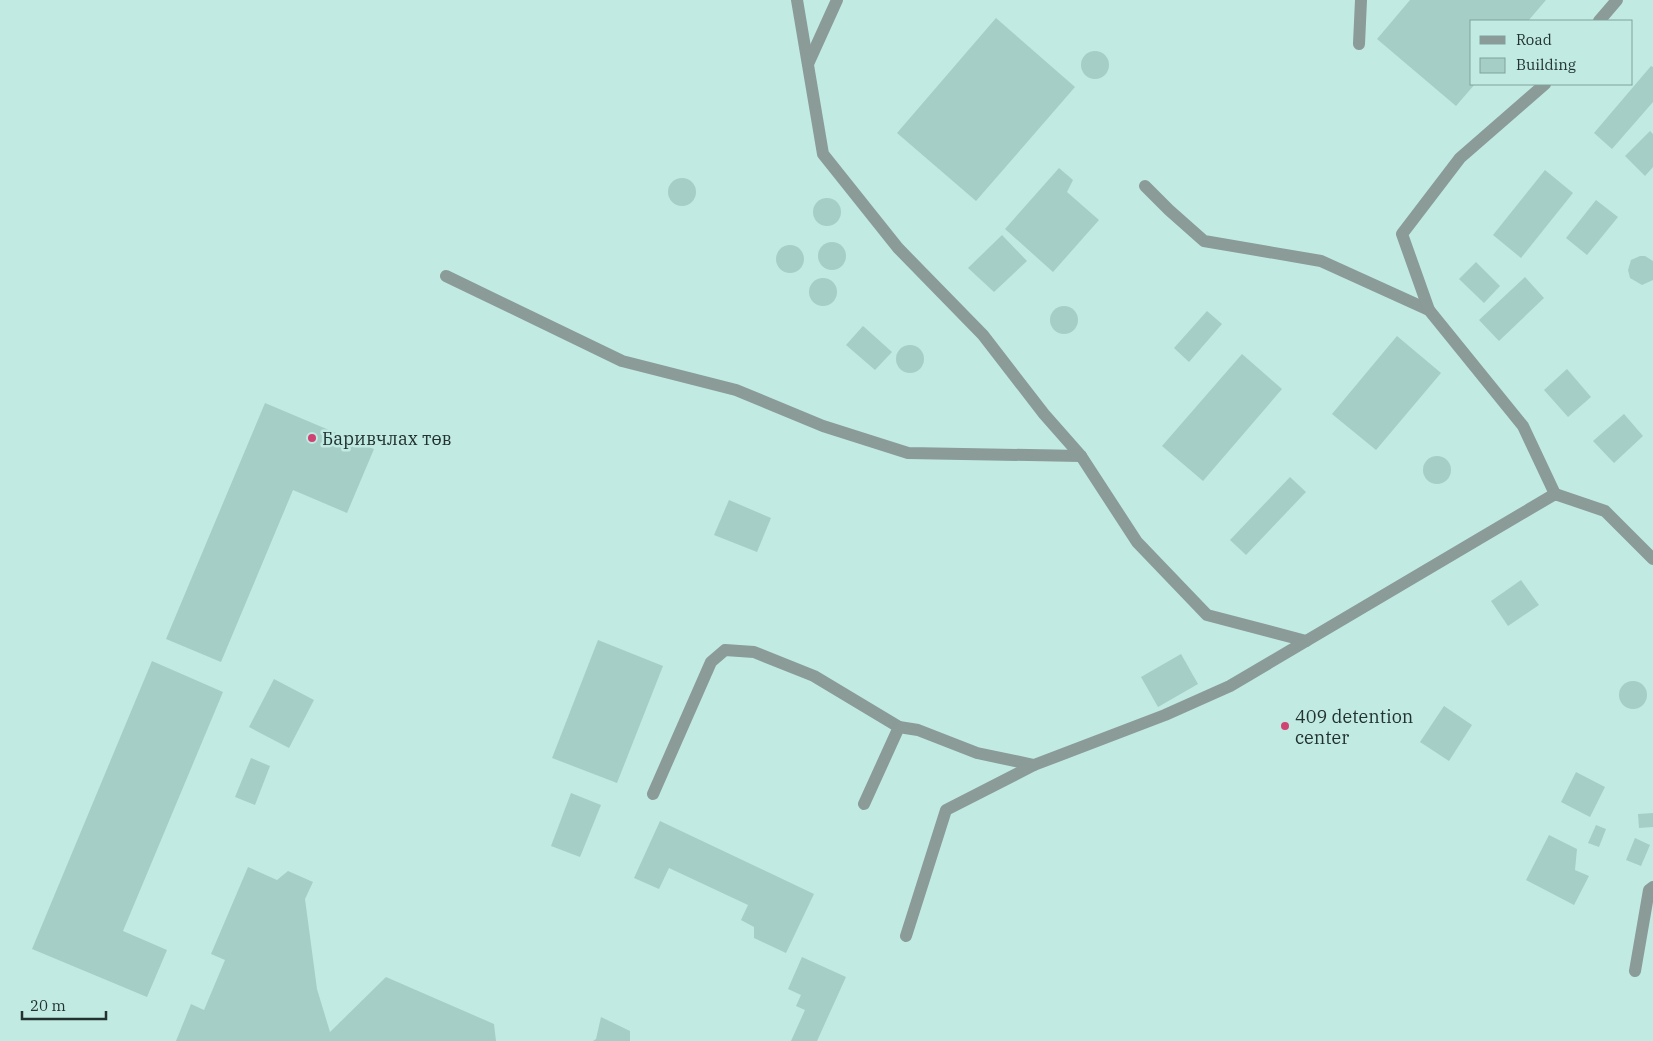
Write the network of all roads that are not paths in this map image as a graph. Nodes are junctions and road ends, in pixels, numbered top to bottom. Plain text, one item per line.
1 (797, 0) edge
2 (837, 0) edge
3 (1361, 0) edge
4 (1617, 0) edge
5 (1600, 20) edge
6 (1360, 44) dead end
7 (808, 64) junction
8 (1544, 85) edge
9 (1145, 186) dead end
10 (446, 276) dead end
11 (1429, 310) junction
12 (1081, 456) junction
13 (1554, 494) junction
14 (1653, 559) edge
15 (1306, 641) junction
16 (899, 727) junction
17 (1034, 765) junction
18 (653, 794) dead end
19 (864, 804) dead end
20 (1653, 887) edge
21 (906, 936) dead end
22 (1635, 971) dead end

1 - 7 street
2 - 7 street
3 - 6 street
4 - 5 street
7 - 12 street
8 - 11 street
9 - 11 street
10 - 12 street
11 - 13 street
12 - 15 street
13 - 14 street
13 - 15 street
15 - 17 street
16 - 17 street
16 - 18 street
16 - 19 street
17 - 21 street
20 - 22 street

